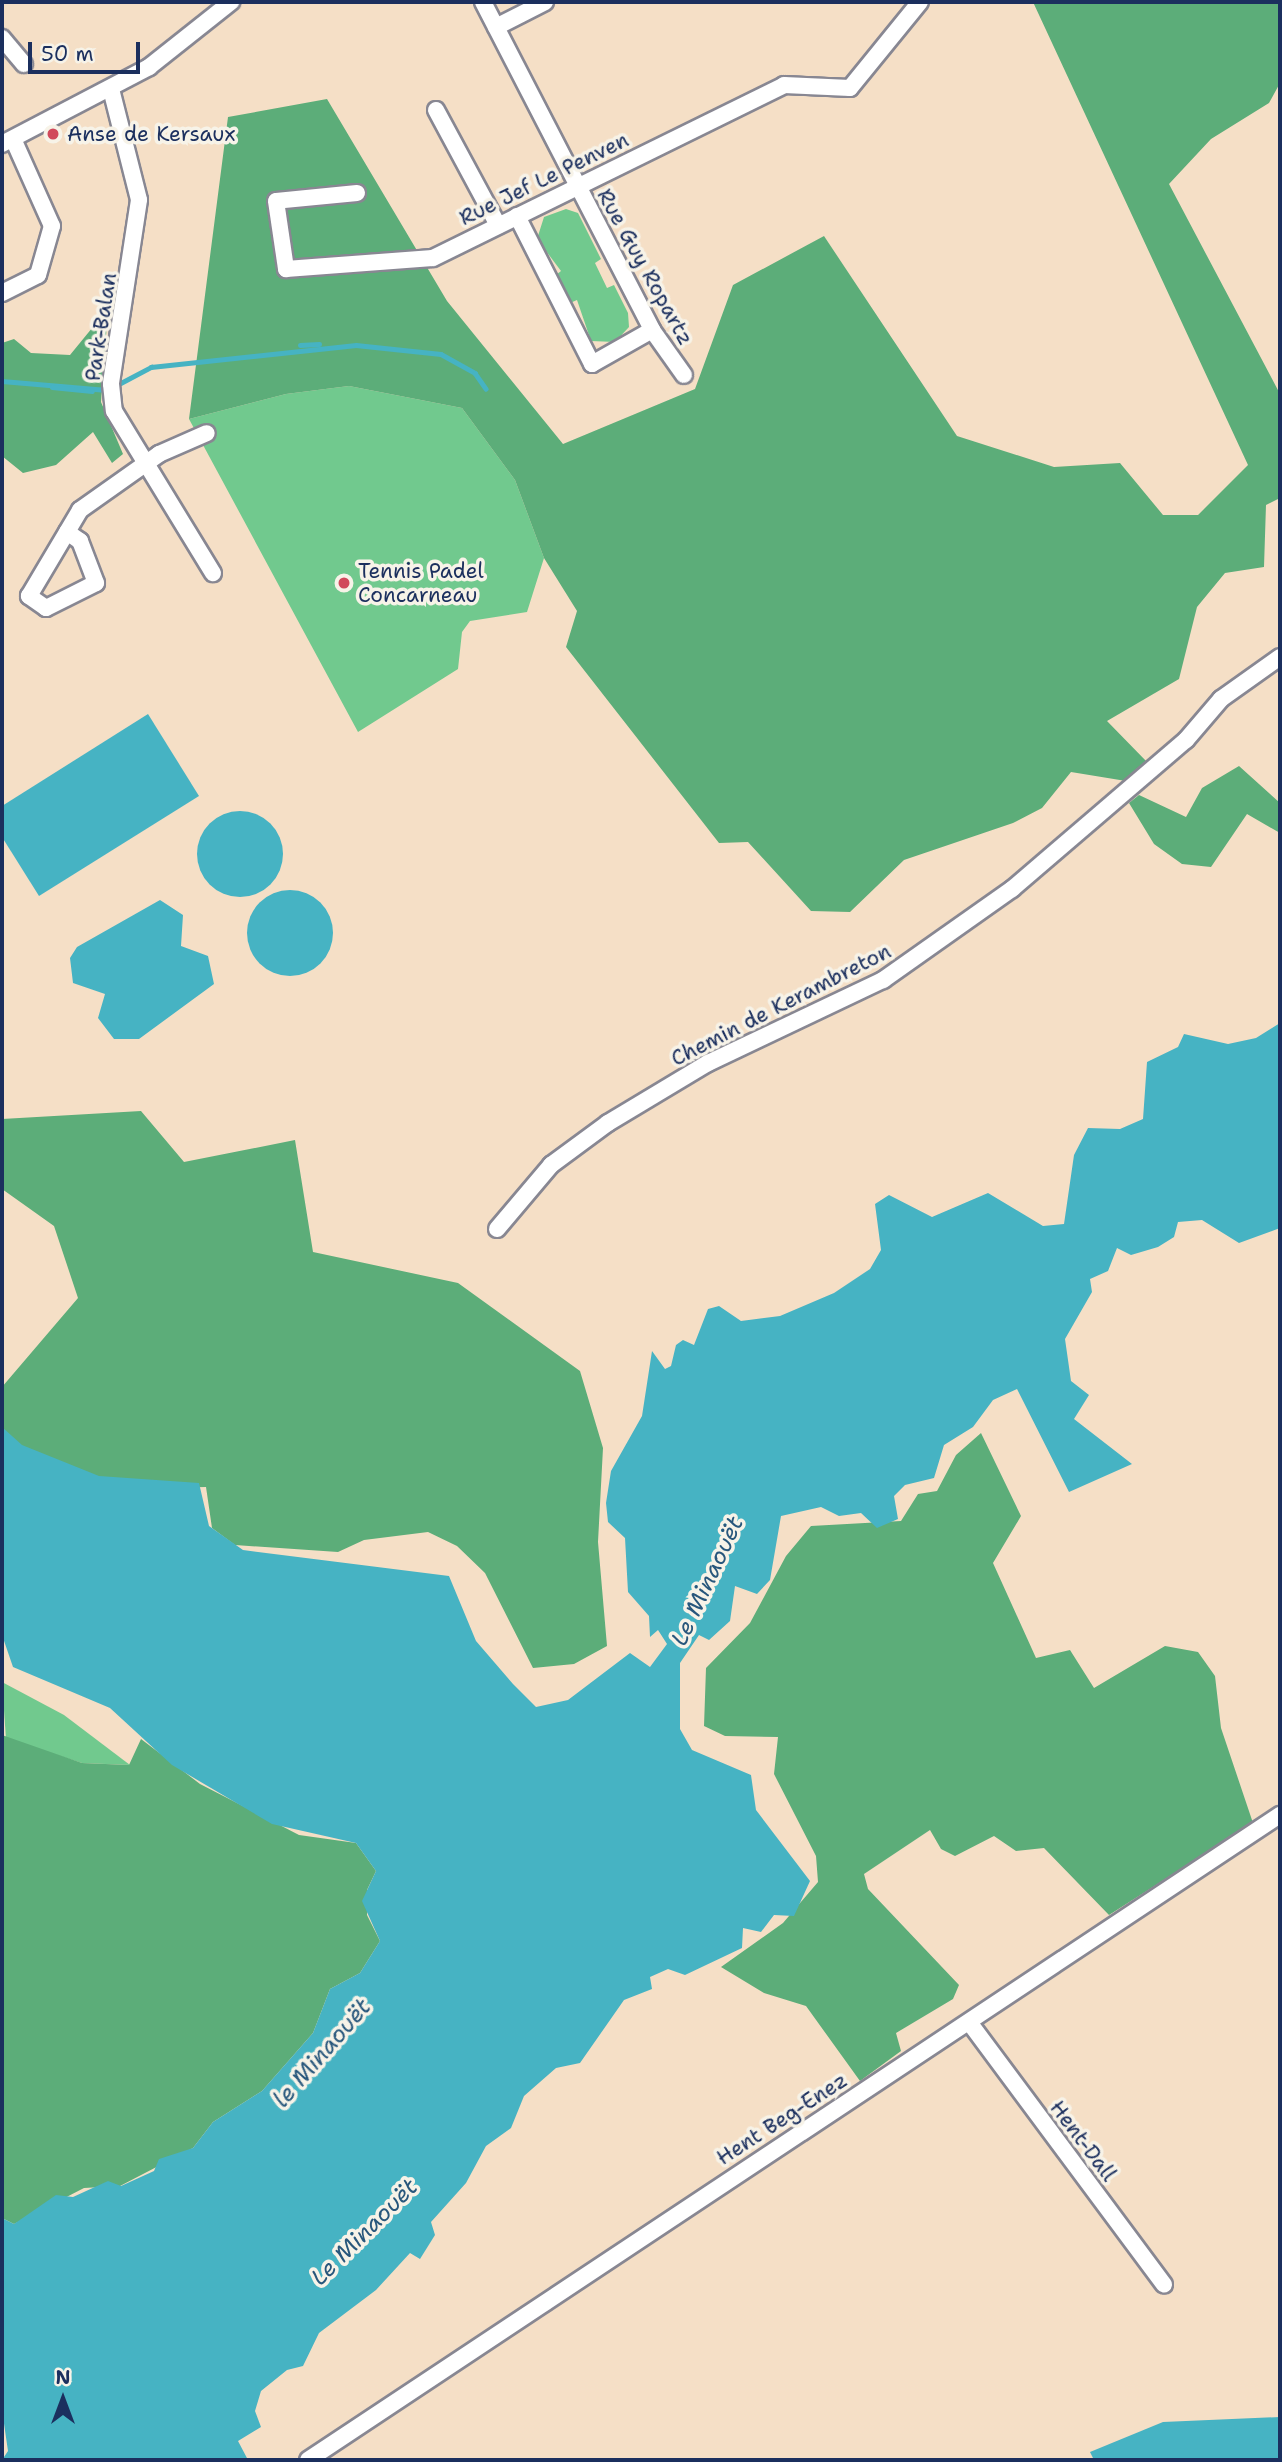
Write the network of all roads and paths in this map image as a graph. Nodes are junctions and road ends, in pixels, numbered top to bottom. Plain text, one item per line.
1 (231, 2) edge
2 (483, 2) edge
3 (545, 2) edge
4 (920, 2) edge
5 (496, 27) junction
6 (2, 38) edge
7 (23, 64) dead end
8 (111, 89) junction
9 (436, 110) dead end
10 (7, 142) edge
11 (576, 186) junction
12 (357, 193) dead end
13 (517, 216) junction
14 (498, 225) junction
15 (2, 293) edge
16 (652, 330) junction
17 (684, 375) dead end
18 (207, 433) dead end
19 (143, 467) junction
20 (67, 532) junction
21 (213, 573) dead end
22 (1280, 657) edge
23 (497, 1229) dead end
24 (1280, 1815) edge
25 (968, 2022) junction
26 (1164, 2285) dead end
27 (308, 2460) edge

1 - 8 street
2 - 5 street, Rue Guy Ropartz
3 - 5 street
4 - 11 street, Rue Jef Le Penven
5 - 11 street, Rue Guy Ropartz
6 - 7 street
8 - 10 street
8 - 19 street, Park-Balan
9 - 14 street
10 - 15 street
11 - 13 street, Rue Jef Le Penven
11 - 16 street, Rue Guy Ropartz
12 - 14 street, Rue Jef Le Penven
13 - 14 street, Rue Jef Le Penven
13 - 16 street
16 - 17 street, Rue Guy Ropartz
18 - 19 street
19 - 20 street
19 - 21 street, Park-Balan
20 - 20 street
22 - 23 street, Chemin de Kerambreton
24 - 25 street, Hent Beg-Enez
25 - 26 street, Hent-Dall
25 - 27 street, Hent Beg-Enez

